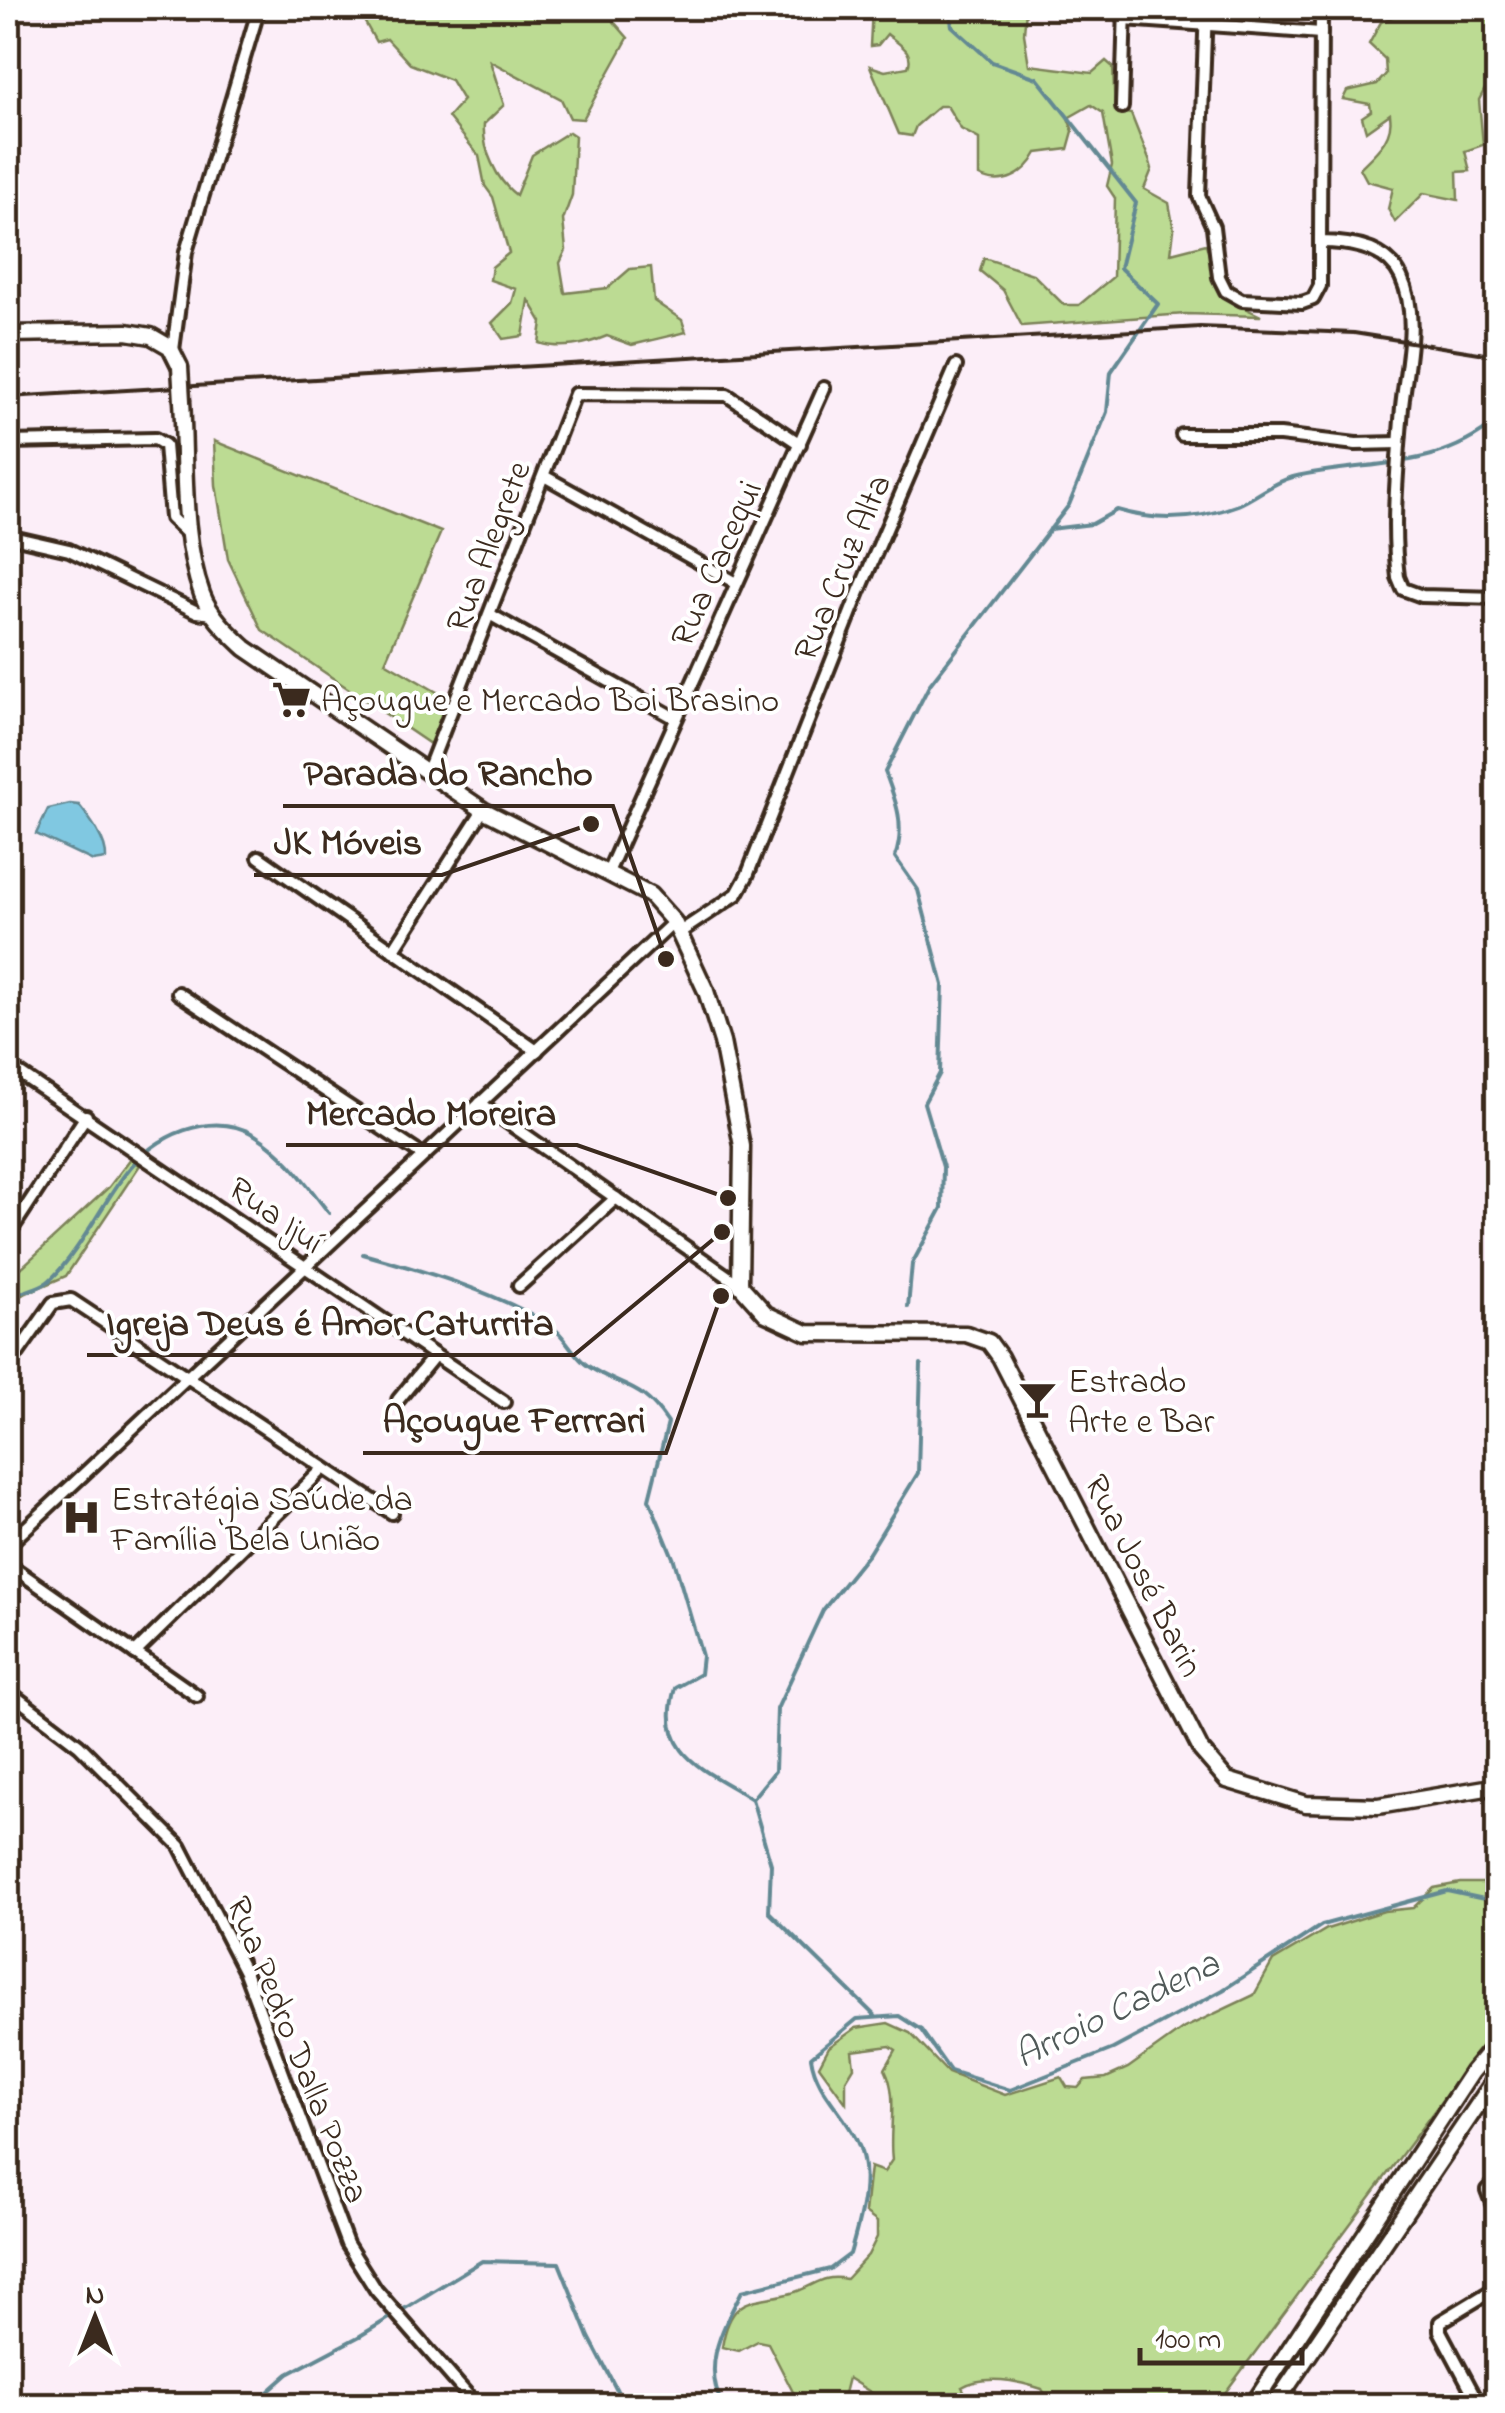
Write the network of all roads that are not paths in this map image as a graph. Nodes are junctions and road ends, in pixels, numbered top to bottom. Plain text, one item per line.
1 (259, 8) edge
2 (1206, 8) edge
3 (1321, 8) edge
4 (1124, 13) edge
5 (1205, 22) junction
6 (1321, 33) junction
7 (1122, 107) dead end
8 (1320, 242) junction
9 (8, 334) edge
10 (173, 350) junction
11 (956, 366) dead end
12 (824, 388) dead end
13 (1182, 435) dead end
14 (8, 442) edge
15 (1399, 443) junction
16 (800, 444) junction
17 (544, 476) junction
18 (8, 536) edge
19 (191, 536) junction
20 (736, 583) junction
21 (1498, 598) edge
22 (214, 614) junction
23 (491, 614) junction
24 (675, 718) junction
25 (427, 773) junction
26 (482, 810) junction
27 (259, 858) dead end
28 (609, 870) junction
29 (677, 927) junction
30 (394, 951) junction
31 (178, 993) dead end
32 (537, 1050) junction
33 (19, 1073) dead end
34 (480, 1104) junction
35 (86, 1116) junction
36 (422, 1155) junction
37 (616, 1198) junction
38 (8, 1235) edge
39 (302, 1265) junction
40 (740, 1285) junction
41 (519, 1286) dead end
42 (434, 1356) junction
43 (8, 1367) edge
44 (185, 1376) junction
45 (398, 1400) dead end
46 (504, 1402) dead end
47 (324, 1468) junction
48 (392, 1513) dead end
49 (8, 1545) edge
50 (8, 1564) edge
51 (135, 1653) junction
52 (8, 1691) edge
53 (197, 1696) dead end
54 (1498, 1754) edge
55 (1497, 1786) edge
56 (1498, 2042) edge
57 (1498, 2074) edge
58 (1498, 2178) edge
59 (1498, 2219) edge
60 (1498, 2287) edge
61 (477, 2406) edge
62 (1252, 2406) edge
63 (1274, 2406) edge
64 (1480, 2406) edge

1 - 10 street
2 - 5 street
3 - 6 street
4 - 5 street
4 - 7 street
5 - 6 street
5 - 8 street
6 - 8 street
8 - 15 street
9 - 10 main road
10 - 19 main road, bridge
11 - 29 street, Rua Cruz Alta
12 - 16 street, Rua Cacequi
13 - 15 street
14 - 19 street
15 - 21 street
16 - 17 street, Rua Alegrete
16 - 20 street, Rua Cacequi
17 - 20 street
17 - 23 street, Rua Alegrete
18 - 22 street
19 - 22 main road
20 - 24 street, Rua Cacequi
22 - 25 main road
23 - 24 street
23 - 25 street, Rua Alegrete
24 - 28 street, Rua Cacequi
25 - 26 main road
26 - 28 main road
26 - 30 street
27 - 30 street
28 - 29 main road
29 - 32 street, Rua Cruz Alta
29 - 40 main road
30 - 32 street
31 - 36 street
32 - 34 street, Rua Cruz Alta
33 - 35 street, Rua Ijuí
34 - 36 street, Rua Cruz Alta
34 - 37 street
35 - 38 street
35 - 39 street, Rua Ijuí
36 - 39 street, Rua Cruz Alta
37 - 40 street
37 - 41 street
39 - 42 street, Rua Ijuí
39 - 44 street, Rua Cruz Alta
40 - 55 main road, Rua José Barin
42 - 45 street
42 - 46 street, Rua Ijuí
43 - 44 street
44 - 47 street
44 - 49 street, Rua Cruz Alta
47 - 48 street
47 - 51 street
50 - 51 street
51 - 53 street
52 - 61 street, Rua Pedro Dalla Pozza
54 - 55 street
56 - 62 main road
57 - 63 main road
58 - 59 street
60 - 64 street

